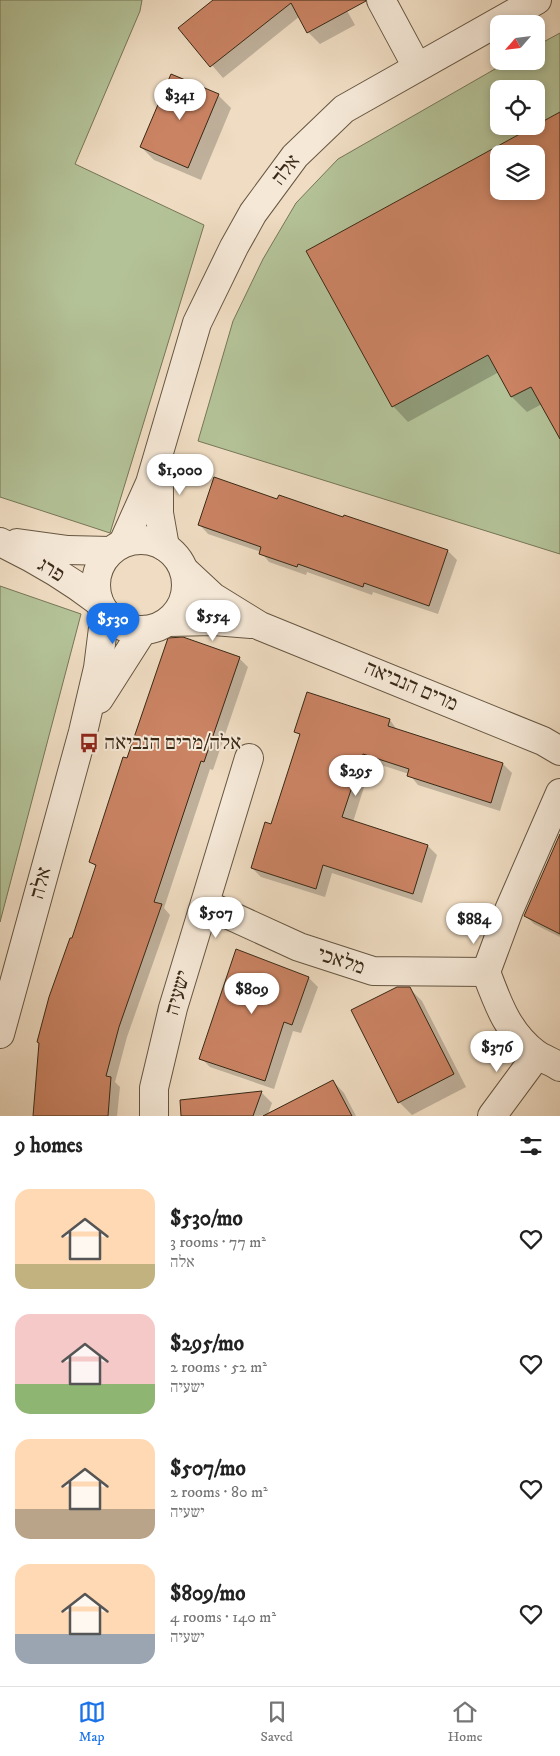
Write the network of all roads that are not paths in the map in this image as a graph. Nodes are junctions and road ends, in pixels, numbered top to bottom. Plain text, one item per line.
1 (381, 0) edge
2 (537, 0) edge
3 (417, 67) junction
4 (161, 447) junction
5 (0, 541) edge
6 (117, 547) junction
7 (165, 547) junction
8 (184, 570) junction
9 (102, 607) junction
10 (156, 626) junction
11 (260, 626) junction
12 (83, 732) junction
13 (560, 751) edge
14 (249, 758) dead end
15 (560, 793) edge
16 (205, 904) junction
17 (486, 972) junction
18 (0, 1034) edge
19 (548, 1061) edge
20 (154, 1116) edge
21 (492, 1116) edge

1 - 3 street
2 - 3 street, אלה
3 - 4 street, אלה
4 - 6 street, אלה
4 - 7 street, אלה
5 - 6 street, פרג
5 - 9 street, פרג
6 - 7 street
6 - 9 street
7 - 8 street
8 - 10 street
8 - 11 street, מרים הנביאה
9 - 10 street
9 - 12 street, אלה
10 - 11 street, מרים הנביאה
10 - 12 street, אלה
11 - 13 street, מרים הנביאה
12 - 18 street, אלה
14 - 16 street, ישעיה
15 - 17 street
16 - 17 street, מלאכי
16 - 20 street, ישעיה
17 - 19 street
19 - 21 street

